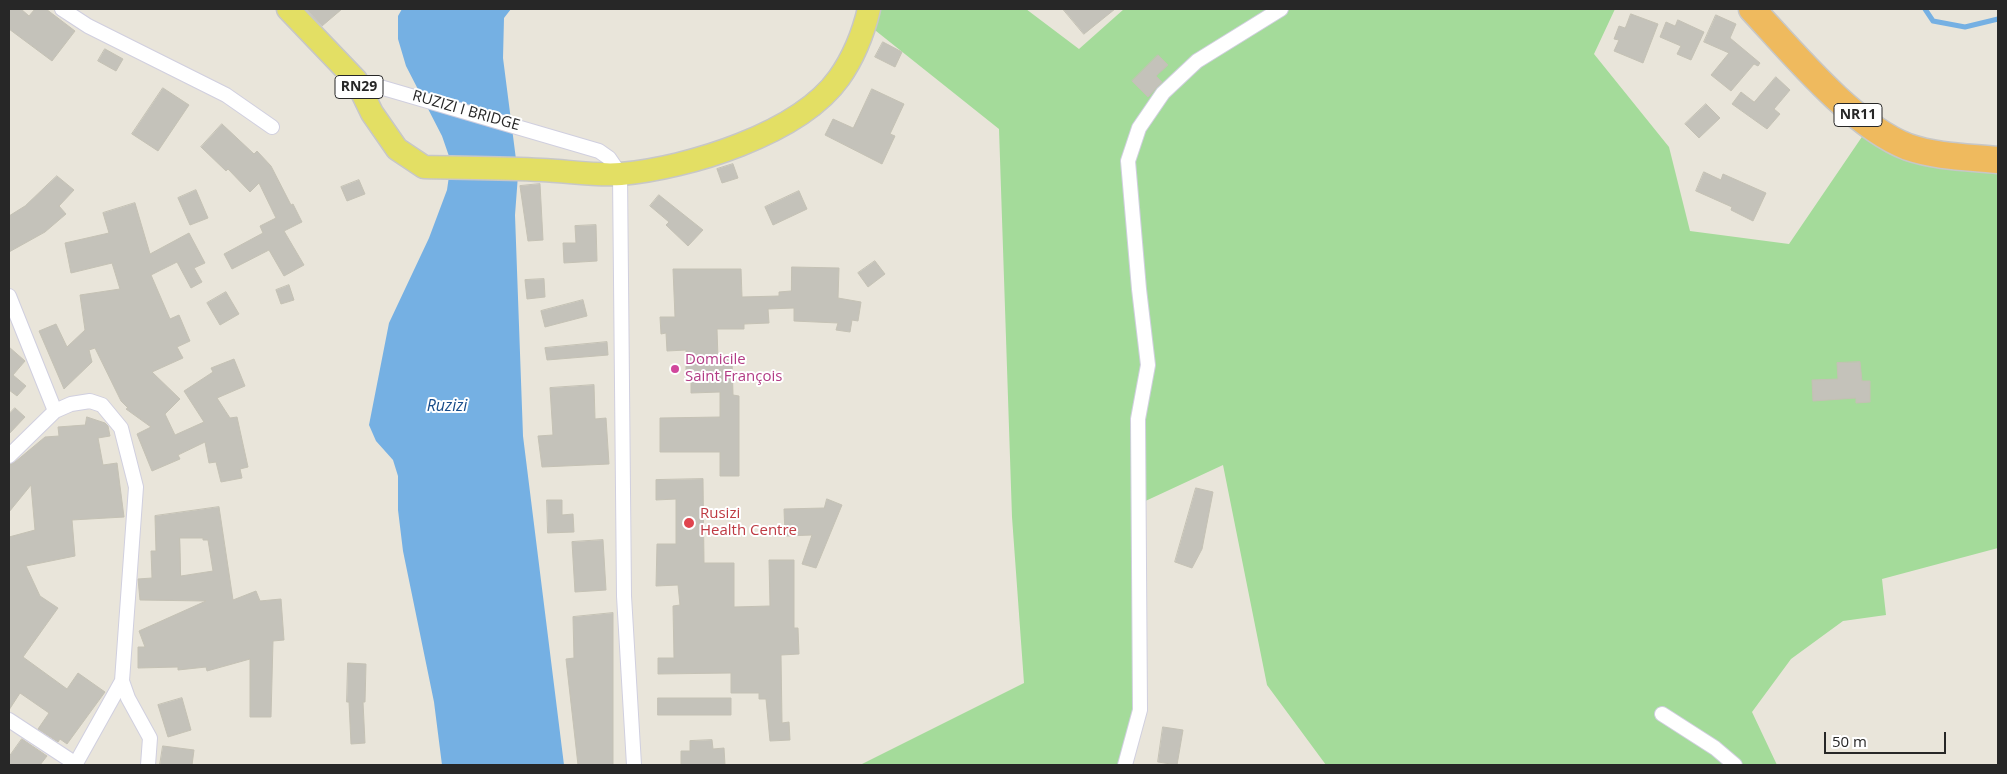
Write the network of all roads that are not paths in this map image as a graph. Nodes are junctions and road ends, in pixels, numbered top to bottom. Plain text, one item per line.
1 (62, 9) edge
2 (288, 9) edge
3 (869, 9) edge
4 (1281, 9) edge
5 (1752, 9) edge
6 (356, 80) junction
7 (272, 128) dead end
8 (1998, 160) edge
9 (620, 174) junction
10 (9, 296) edge
11 (55, 411) junction
12 (9, 456) edge
13 (122, 681) junction
14 (1662, 714) dead end
15 (9, 720) edge
16 (76, 765) edge
17 (148, 765) edge
18 (634, 765) edge
19 (1125, 765) edge
20 (1735, 765) edge

1 - 7 street
2 - 6 main road, RN29
3 - 9 main road
4 - 19 street
5 - 8 highway, NR11
6 - 9 street, RUZIZI I BRIDGE
6 - 9 main road, RN29
9 - 18 street
10 - 11 street
11 - 12 street
11 - 13 street
13 - 16 street
13 - 17 street
14 - 20 street
15 - 16 street

